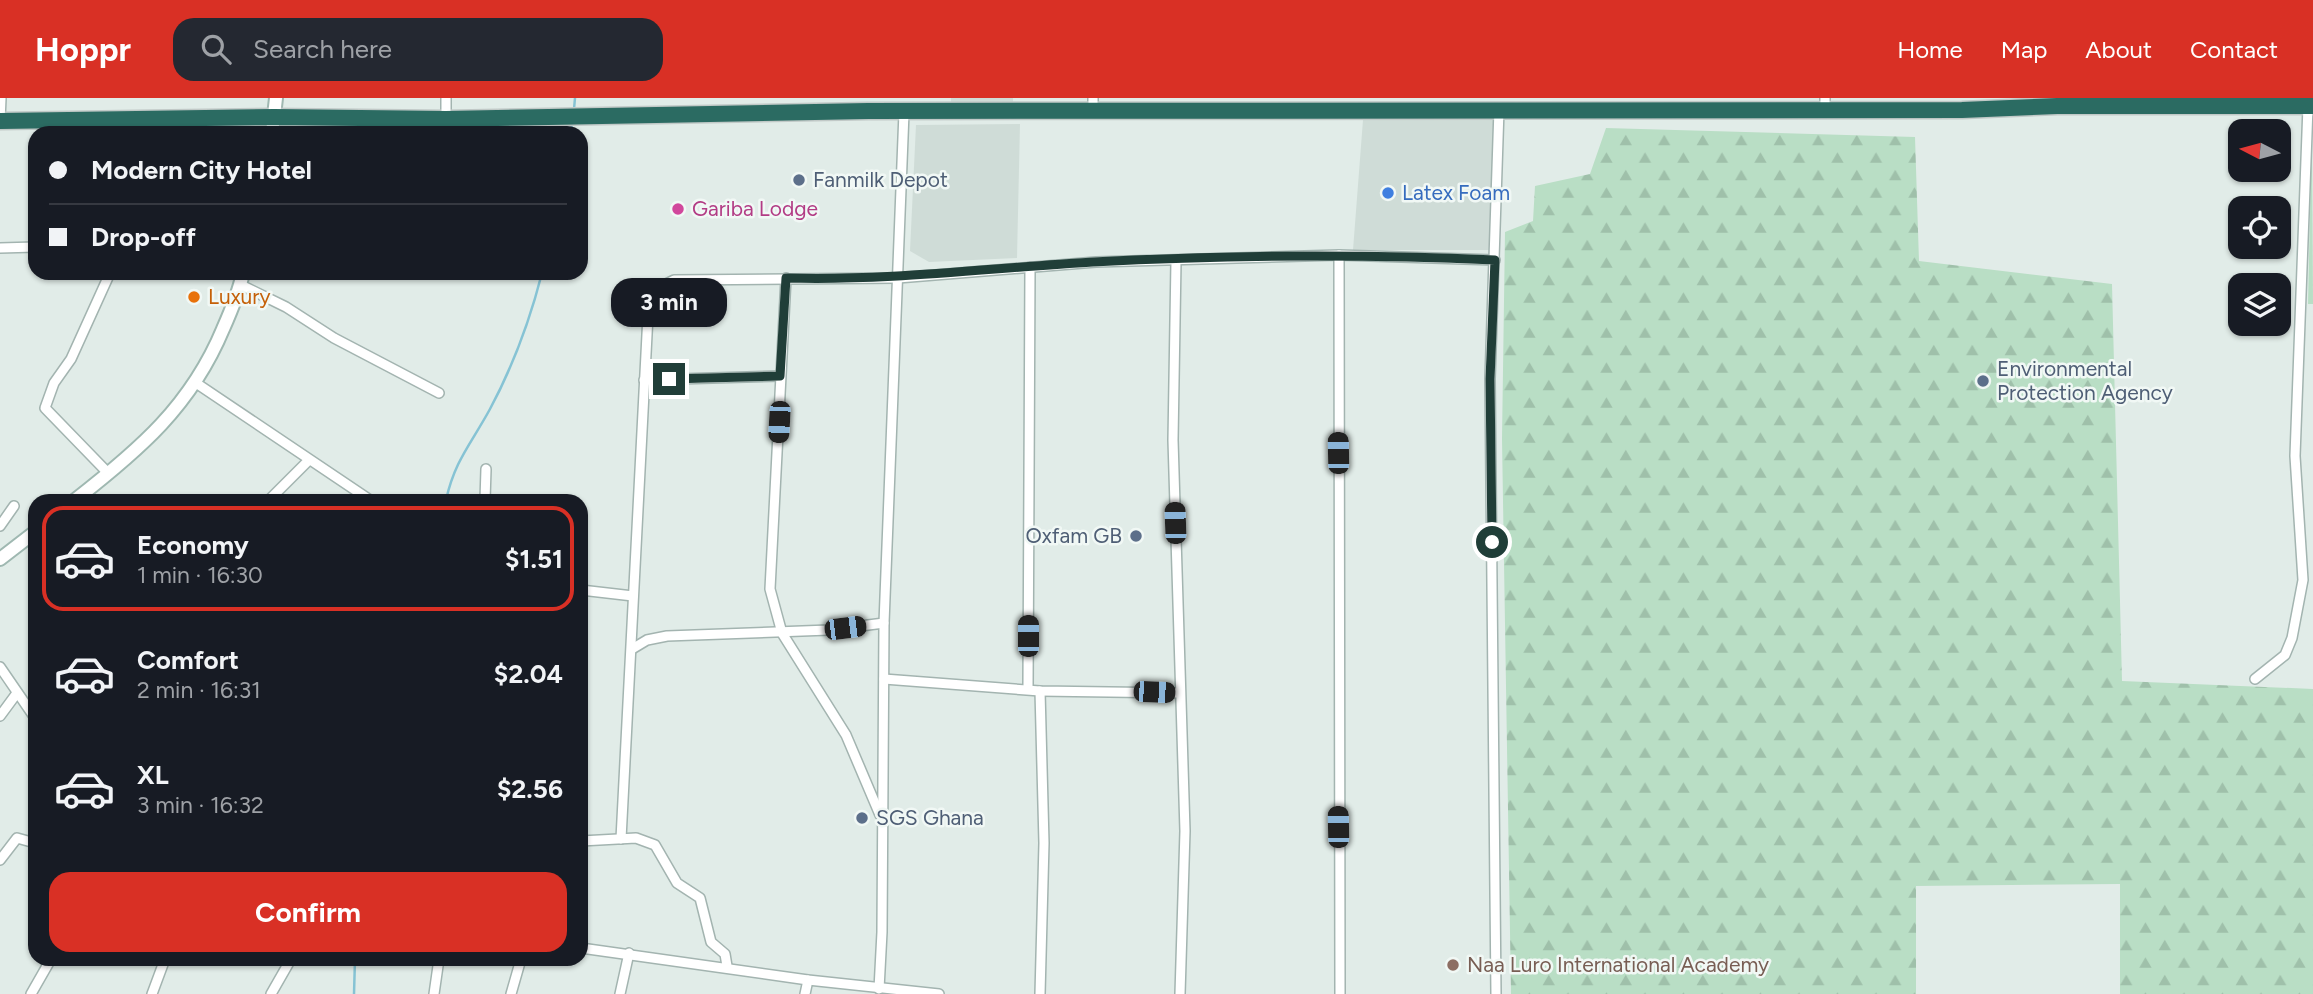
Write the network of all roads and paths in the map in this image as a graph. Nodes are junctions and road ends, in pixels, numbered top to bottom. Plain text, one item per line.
1 (1, 98) edge
2 (276, 98) edge
3 (446, 98) edge
4 (867, 104) edge
5 (1434, 104) edge
6 (1825, 104) edge
7 (1093, 105) edge
8 (2311, 106) edge
9 (1499, 109) junction
10 (904, 112) junction
11 (446, 119) junction
12 (0, 121) edge
13 (273, 125) edge
14 (28, 247) edge
15 (0, 248) edge
16 (1339, 255) junction
17 (1495, 260) junction
18 (1176, 261) junction
19 (1030, 267) junction
20 (786, 278) junction
21 (898, 278) junction
22 (107, 280) edge
23 (242, 280) edge
24 (244, 280) edge
25 (2301, 310) junction
26 (2313, 310) edge
27 (780, 376) junction
28 (644, 380) junction
29 (196, 383) junction
30 (439, 393) dead end
31 (309, 460) junction
32 (486, 469) dead end
33 (109, 474) junction
34 (83, 494) edge
35 (275, 494) edge
36 (353, 494) edge
37 (485, 494) edge
38 (14, 506) dead end
39 (0, 526) edge
40 (28, 537) edge
41 (0, 559) edge
42 (588, 591) edge
43 (633, 596) junction
44 (884, 623) junction
45 (782, 632) junction
46 (632, 649) junction
47 (0, 667) edge
48 (884, 679) junction
49 (2255, 679) dead end
50 (1028, 688) junction
51 (1040, 691) junction
52 (17, 693) junction
53 (1179, 693) junction
54 (28, 708) edge
55 (0, 716) edge
56 (882, 820) junction
57 (621, 839) junction
58 (28, 841) edge
59 (588, 841) edge
60 (0, 860) edge
61 (588, 949) edge
62 (629, 953) junction
63 (47, 966) edge
64 (162, 966) edge
65 (287, 966) edge
66 (438, 966) edge
67 (519, 966) edge
68 (727, 967) junction
69 (808, 979) junction
70 (879, 989) junction
71 (30, 994) edge
72 (152, 994) edge
73 (271, 994) edge
74 (434, 994) edge
75 (511, 994) edge
76 (620, 994) edge
77 (805, 994) edge
78 (939, 994) edge
79 (1040, 994) edge
80 (1180, 994) edge
81 (1340, 994) edge
82 (1496, 994) edge

1 - 12 street
2 - 13 street
3 - 11 street
4 - 10 highway
4 - 11 highway
5 - 7 highway
5 - 9 highway
6 - 8 highway
6 - 9 highway
7 - 10 highway
8 - 25 street
9 - 17 street
10 - 21 street
11 - 13 highway
12 - 13 highway
14 - 15 street
16 - 17 street
16 - 18 street
16 - 81 street
17 - 82 street
18 - 19 street
18 - 53 street
19 - 21 street
19 - 50 street
20 - 21 street
20 - 27 street
20 - 28 street
21 - 44 street
22 - 33 street
23 - 29 street
24 - 30 street
25 - 26 street
25 - 49 street
27 - 28 street
27 - 45 street
28 - 43 street
29 - 31 street
29 - 33 street
31 - 35 street
31 - 36 street
32 - 37 street
33 - 34 street
38 - 39 street
40 - 41 street
42 - 43 street
43 - 46 street
44 - 45 street
44 - 48 street
45 - 46 street
45 - 56 street
46 - 57 street
47 - 52 street
48 - 50 street
48 - 56 street
50 - 51 street
51 - 53 street
51 - 79 street
52 - 54 street
52 - 55 street
53 - 80 street
56 - 70 street
57 - 59 street
57 - 68 street
58 - 60 street
61 - 62 street
62 - 68 street
62 - 76 street
63 - 71 street
64 - 72 street
65 - 73 street
66 - 74 street
67 - 75 street
68 - 69 street
69 - 70 street
69 - 77 street
70 - 78 street

